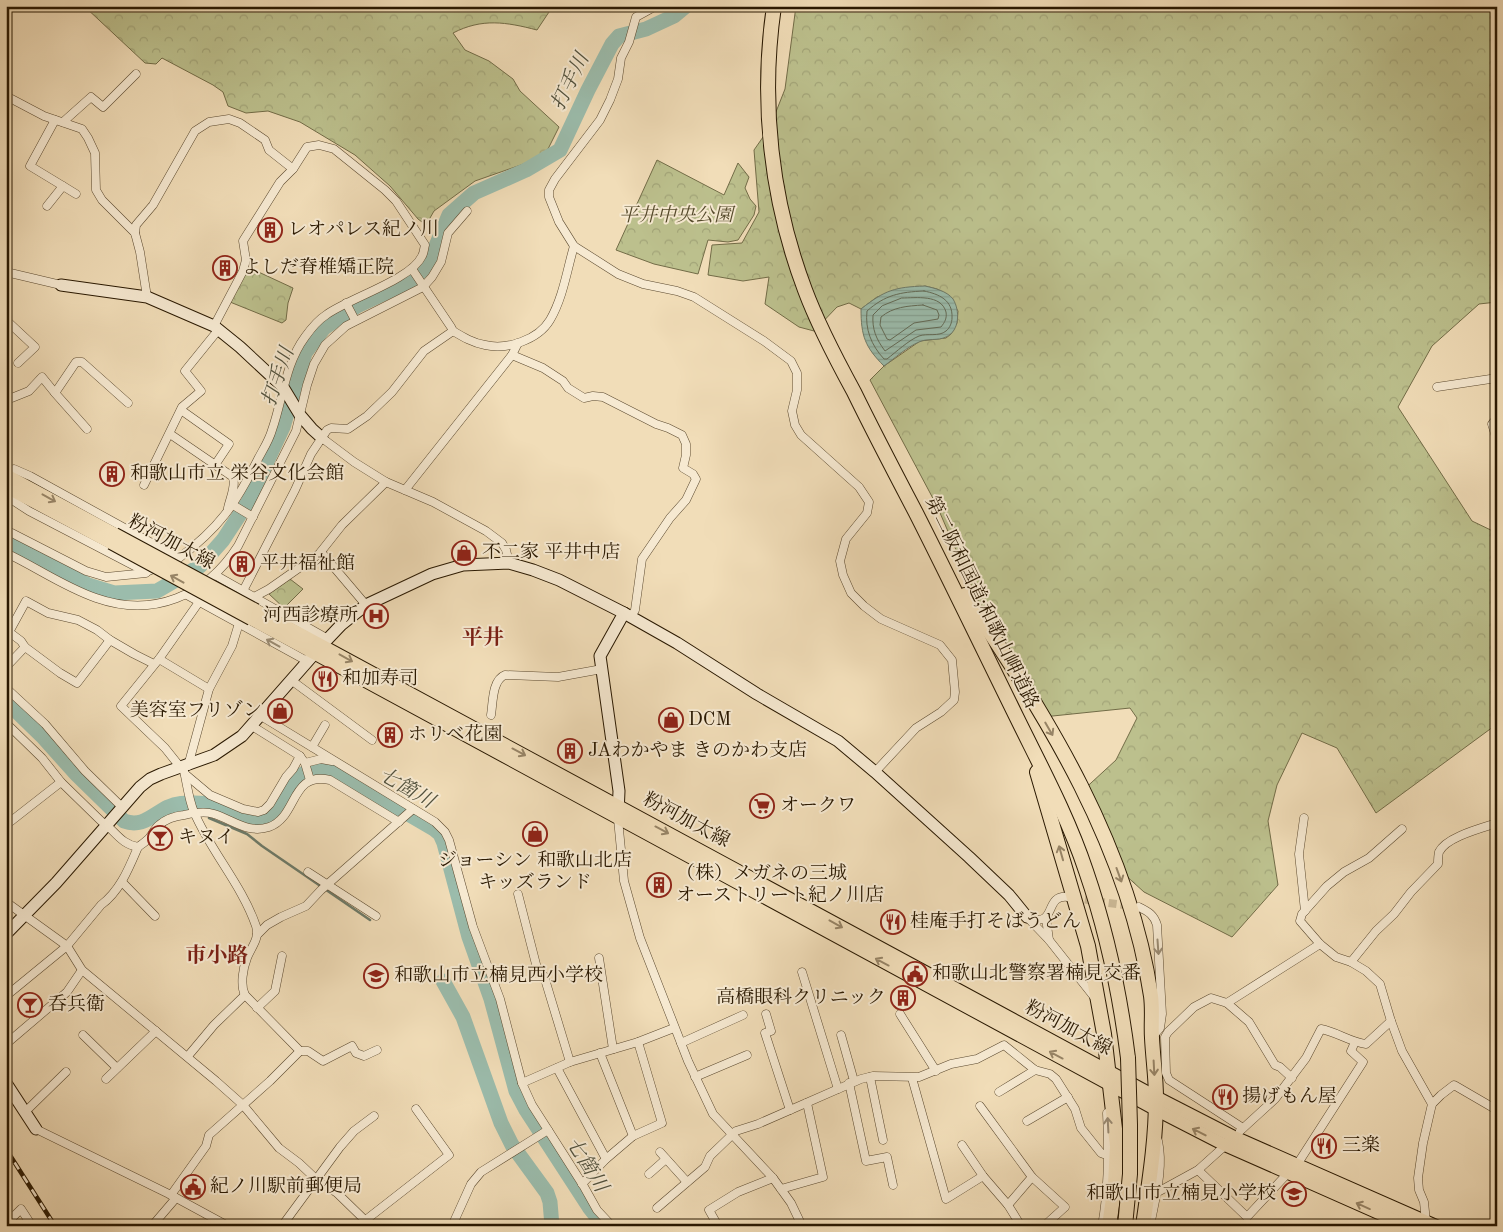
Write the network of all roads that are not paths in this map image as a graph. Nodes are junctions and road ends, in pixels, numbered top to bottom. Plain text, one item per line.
1 (656, 6) edge
2 (774, 6) edge
3 (136, 74) dead end
4 (6, 96) edge
5 (59, 121) junction
6 (293, 169) junction
7 (63, 186) junction
8 (76, 194) dead end
9 (47, 206) dead end
10 (467, 211) dead end
11 (135, 234) junction
12 (574, 246) junction
13 (412, 270) junction
14 (6, 272) edge
15 (421, 284) junction
16 (61, 285) joint
17 (147, 297) junction
18 (346, 304) junction
19 (354, 318) junction
20 (6, 320) edge
21 (216, 327) junction
22 (453, 331) junction
23 (518, 343) junction
24 (512, 355) junction
25 (18, 363) dead end
26 (1497, 378) edge
27 (1437, 388) dead end
28 (285, 390) junction
29 (55, 392) junction
30 (6, 396) edge
31 (128, 403) dead end
32 (181, 410) junction
33 (299, 413) junction
34 (1497, 418) edge
35 (87, 429) dead end
36 (170, 434) junction
37 (322, 438) junction
38 (1497, 440) edge
39 (215, 465) junction
40 (6, 473) edge
41 (386, 482) junction
42 (144, 485) dead end
43 (6, 487) edge
44 (405, 490) junction
45 (6, 496) edge
46 (235, 506) junction
47 (228, 512) junction
48 (251, 516) junction
49 (6, 530) edge
50 (113, 538) junction
51 (321, 552) junction
52 (6, 553) edge
53 (938, 556) junction
54 (179, 558) junction
55 (509, 563) junction
56 (146, 572) junction
57 (215, 575) junction
58 (249, 594) junction
59 (187, 595) junction
60 (199, 602) junction
61 (366, 605) junction
62 (627, 615) junction
63 (249, 618) junction
64 (110, 640) junction
65 (25, 648) junction
66 (318, 650) junction
67 (157, 661) junction
68 (6, 667) edge
69 (602, 669) junction
70 (291, 680) junction
71 (6, 688) edge
72 (209, 689) junction
73 (490, 715) dead end
74 (261, 716) junction
75 (1016, 716) junction
76 (6, 723) edge
77 (252, 726) junction
78 (325, 726) dead end
79 (372, 740) dead end
80 (312, 747) junction
81 (304, 761) junction
82 (337, 762) junction
83 (184, 769) junction
84 (876, 772) junction
85 (310, 778) junction
86 (61, 782) junction
87 (122, 809) junction
88 (412, 810) junction
89 (194, 811) junction
90 (618, 812) junction
91 (1304, 818) dead end
92 (402, 820) junction
93 (110, 823) junction
94 (1497, 823) edge
95 (6, 825) edge
96 (1402, 828) dead end
97 (138, 847) junction
98 (308, 872) dead end
99 (122, 882) junction
100 (325, 887) junction
101 (518, 894) dead end
102 (1068, 897) tunnel mouth
103 (6, 902) edge
104 (1139, 907) tunnel mouth
105 (1305, 911) junction
106 (25, 915) junction
107 (155, 916) dead end
108 (376, 916) dead end
109 (1027, 917) junction
110 (1046, 918) junction
111 (6, 934) edge
112 (258, 935) junction
113 (1049, 940) junction
114 (1320, 944) junction
115 (67, 946) junction
116 (282, 956) dead end
117 (599, 958) dead end
118 (1351, 962) junction
119 (82, 970) junction
120 (802, 972) dead end
121 (245, 995) junction
122 (6, 996) edge
123 (1098, 1002) junction
124 (1228, 1004) junction
125 (257, 1008) junction
126 (766, 1014) dead end
127 (900, 1014) dead end
128 (1162, 1014) junction
129 (743, 1015) dead end
130 (1391, 1021) junction
131 (1178, 1023) junction
132 (674, 1028) junction
133 (156, 1031) junction
134 (84, 1035) dead end
135 (841, 1035) dead end
136 (1152, 1038) junction
137 (638, 1042) junction
138 (1355, 1042) junction
139 (681, 1043) junction
140 (6, 1044) edge
141 (613, 1049) junction
142 (377, 1050) dead end
143 (300, 1051) junction
144 (600, 1053) junction
145 (747, 1055) dead end
146 (188, 1056) junction
147 (570, 1062) junction
148 (118, 1068) junction
149 (557, 1068) junction
150 (1035, 1070) junction
151 (936, 1071) junction
152 (66, 1072) dead end
153 (870, 1076) junction
154 (695, 1077) junction
155 (912, 1078) junction
156 (1292, 1078) junction
157 (106, 1079) dead end
158 (1110, 1079) junction
159 (851, 1082) junction
160 (6, 1083) edge
161 (522, 1083) junction
162 (838, 1089) junction
163 (999, 1092) dead end
164 (1068, 1097) junction
165 (807, 1103) junction
166 (1156, 1103) junction
167 (1432, 1104) junction
168 (243, 1105) junction
169 (980, 1106) dead end
170 (416, 1109) dead end
171 (790, 1110) junction
172 (1497, 1110) edge
173 (25, 1112) junction
174 (374, 1116) dead end
175 (1027, 1122) dead end
176 (1155, 1128) junction
177 (36, 1129) joint
178 (544, 1132) junction
179 (733, 1135) junction
180 (633, 1136) junction
181 (1234, 1137) junction
182 (883, 1140) dead end
183 (962, 1145) dead end
184 (660, 1152) dead end
185 (1109, 1156) junction
186 (606, 1159) junction
187 (666, 1159) junction
188 (1291, 1169) junction
189 (1198, 1170) junction
190 (649, 1174) dead end
191 (983, 1176) junction
192 (1032, 1177) junction
193 (773, 1178) junction
194 (317, 1180) junction
195 (687, 1182) junction
196 (582, 1184) junction
197 (893, 1185) dead end
198 (782, 1189) junction
199 (1156, 1193) junction
200 (173, 1196) junction
201 (1008, 1205) junction
202 (657, 1208) dead end
203 (361, 1223) edge
204 (6, 1224) edge
205 (1429, 1224) edge
206 (32, 1226) edge
207 (152, 1226) edge
208 (228, 1226) edge
209 (282, 1226) edge
210 (371, 1226) edge
211 (452, 1226) edge
212 (612, 1226) edge
213 (718, 1226) edge
214 (802, 1226) edge
215 (1021, 1226) edge
216 (1044, 1226) edge
217 (1102, 1226) edge
218 (1109, 1226) edge
219 (1125, 1226) edge
220 (1143, 1226) edge
221 (1150, 1226) edge
222 (1408, 1226) edge

1 - 12 street
2 - 53 highway, 第二阪和国道;和歌山岬道路
3 - 5 street
4 - 5 street
5 - 7 street
5 - 11 street
6 - 11 street
6 - 13 street
6 - 21 street
7 - 8 street
7 - 9 street
10 - 15 street
11 - 17 street
12 - 23 street
12 - 84 street
13 - 15 street
13 - 18 street
14 - 16 street
15 - 19 street
15 - 22 street
16 - 17 street
17 - 21 street
18 - 19 street
18 - 28 street
19 - 33 street
20 - 25 street
21 - 28 street
21 - 32 street
22 - 23 street
22 - 37 street
23 - 24 street
24 - 44 street
24 - 62 street
26 - 27 street
28 - 33 street
28 - 46 street
29 - 30 street
29 - 31 street
29 - 35 street
32 - 36 street
32 - 39 street
33 - 37 street
33 - 48 street
34 - 38 street
36 - 39 street
36 - 42 street
37 - 41 street
37 - 58 street
39 - 47 street
40 -> 50 main road, 粉河加太線
40 - 54 street
41 - 44 street
41 - 51 street
43 - 50 main road, 粉河加太線
44 - 55 street
45 - 56 street
46 - 47 street
46 - 48 street
47 - 54 street
48 - 57 street
49 - 56 street
50 - 63 main road, 粉河加太線, bridge
51 - 58 street
51 - 61 street
52 - 59 street
53 - 75 highway, 第二阪和国道;和歌山岬道路
53 -> 136 highway
54 - 56 street
55 - 61 street
55 - 62 street
57 - 58 street
57 - 59 street
58 - 63 street
58 - 66 street
59 - 60 street
60 - 63 street
60 - 67 street
61 - 66 street
62 - 69 street
62 - 84 street
63 - 66 main road, 粉河加太線
63 - 72 street
64 - 65 street
64 - 65 street
64 - 67 street
65 - 68 street
66 - 70 street
66 - 90 main road, 粉河加太線
67 - 72 street
67 - 83 street
69 - 73 street
69 - 90 street
70 - 74 street
70 - 79 street
71 - 87 street
72 - 83 street
74 - 77 street
74 - 80 street
123 -> 75 highway
75 - 219 highway, 第二阪和国道;和歌山岬道路, bridge
76 - 86 street
77 - 81 street
77 - 83 street
78 - 80 street
80 - 82 street
81 - 82 street
81 - 83 street
81 - 85 street
82 - 88 street
83 - 87 street
83 - 89 street
84 - 109 street
85 - 89 street
85 - 92 street
86 - 93 street
86 - 95 street
87 - 93 street
88 - 92 street
88 - 161 street
89 - 97 street
89 - 112 street
90 - 132 street
90 - 158 main road, 粉河加太線
91 - 105 street
92 - 100 street
93 - 97 street
93 - 106 street
94 - 118 street
96 - 105 street
97 - 99 street
98 - 100 street
99 - 107 street
99 - 115 street
100 - 108 street
100 - 112 street
101 - 147 street
102 - 110 street
103 - 106 street
104 -> 128 street
105 - 114 street
106 - 111 street
106 - 115 street
109 - 110 street
109 - 113 street
110 - 113 street
112 - 121 street
113 - 123 street
114 - 118 street
114 - 124 street
115 - 119 street
115 - 122 street
116 - 125 street
117 - 141 street
118 - 130 street
119 - 133 street
119 - 140 street
120 - 162 street
121 - 125 street
121 - 146 street
123 - 158 highway
124 - 131 street
124 - 156 street
125 - 143 street
126 - 171 street
127 - 151 street
128 - 131 street
128 - 136 street
129 - 139 street
130 - 138 street
130 - 167 street
131 - 181 street
132 - 137 street
132 - 139 street
133 - 146 street
133 - 148 street
134 - 148 street
135 - 159 street
136 -> 166 highway
137 - 141 street
137 - 180 street
138 - 156 street
138 - 188 street
139 - 154 street
141 - 144 street
142 - 143 street
143 - 168 street
144 - 147 street
144 - 180 street
145 - 154 street
146 - 168 street
147 - 149 street
148 - 157 street
149 - 161 street
149 - 186 street
150 - 151 street
150 - 163 street
150 - 164 street
151 - 155 street
152 - 173 street
153 - 155 street
153 - 159 street
153 - 182 street
154 - 179 street
155 - 191 street
156 - 181 street
158 - 166 main road, 粉河加太線
185 -> 158 street
158 - 218 highway
159 - 162 street
159 - 197 street
160 - 173 street
161 - 178 street
162 - 165 street
164 - 175 street
164 - 185 street
165 - 171 street
165 - 198 street
166 - 176 highway
166 - 181 main road, 粉河加太線
167 - 172 street
167 - 205 street
168 - 194 street
168 - 200 street
169 - 192 street
170 - 203 street
171 - 179 street
173 - 177 street
174 - 194 street
176 - 199 street
176 - 220 highway
177 - 200 street
178 - 196 street
178 - 211 street
179 - 193 street
179 - 195 street
180 - 186 street
181 - 188 main road, 粉河加太線
181 - 189 street
183 - 191 street
184 - 187 street
185 - 217 street
186 - 196 street
187 - 190 street
187 - 195 street
188 - 189 street
188 - 205 main road, 粉河加太線
222 -> 188 main road, 粉河加太線
189 - 199 street
191 - 201 street
192 - 201 street
192 - 216 street
193 - 198 street
193 - 213 street
194 - 203 street
194 - 209 street
195 - 202 street
196 - 212 street
198 - 214 street
199 - 221 street
200 - 207 street
200 - 208 street
201 - 215 street
203 - 210 street
204 - 206 street

